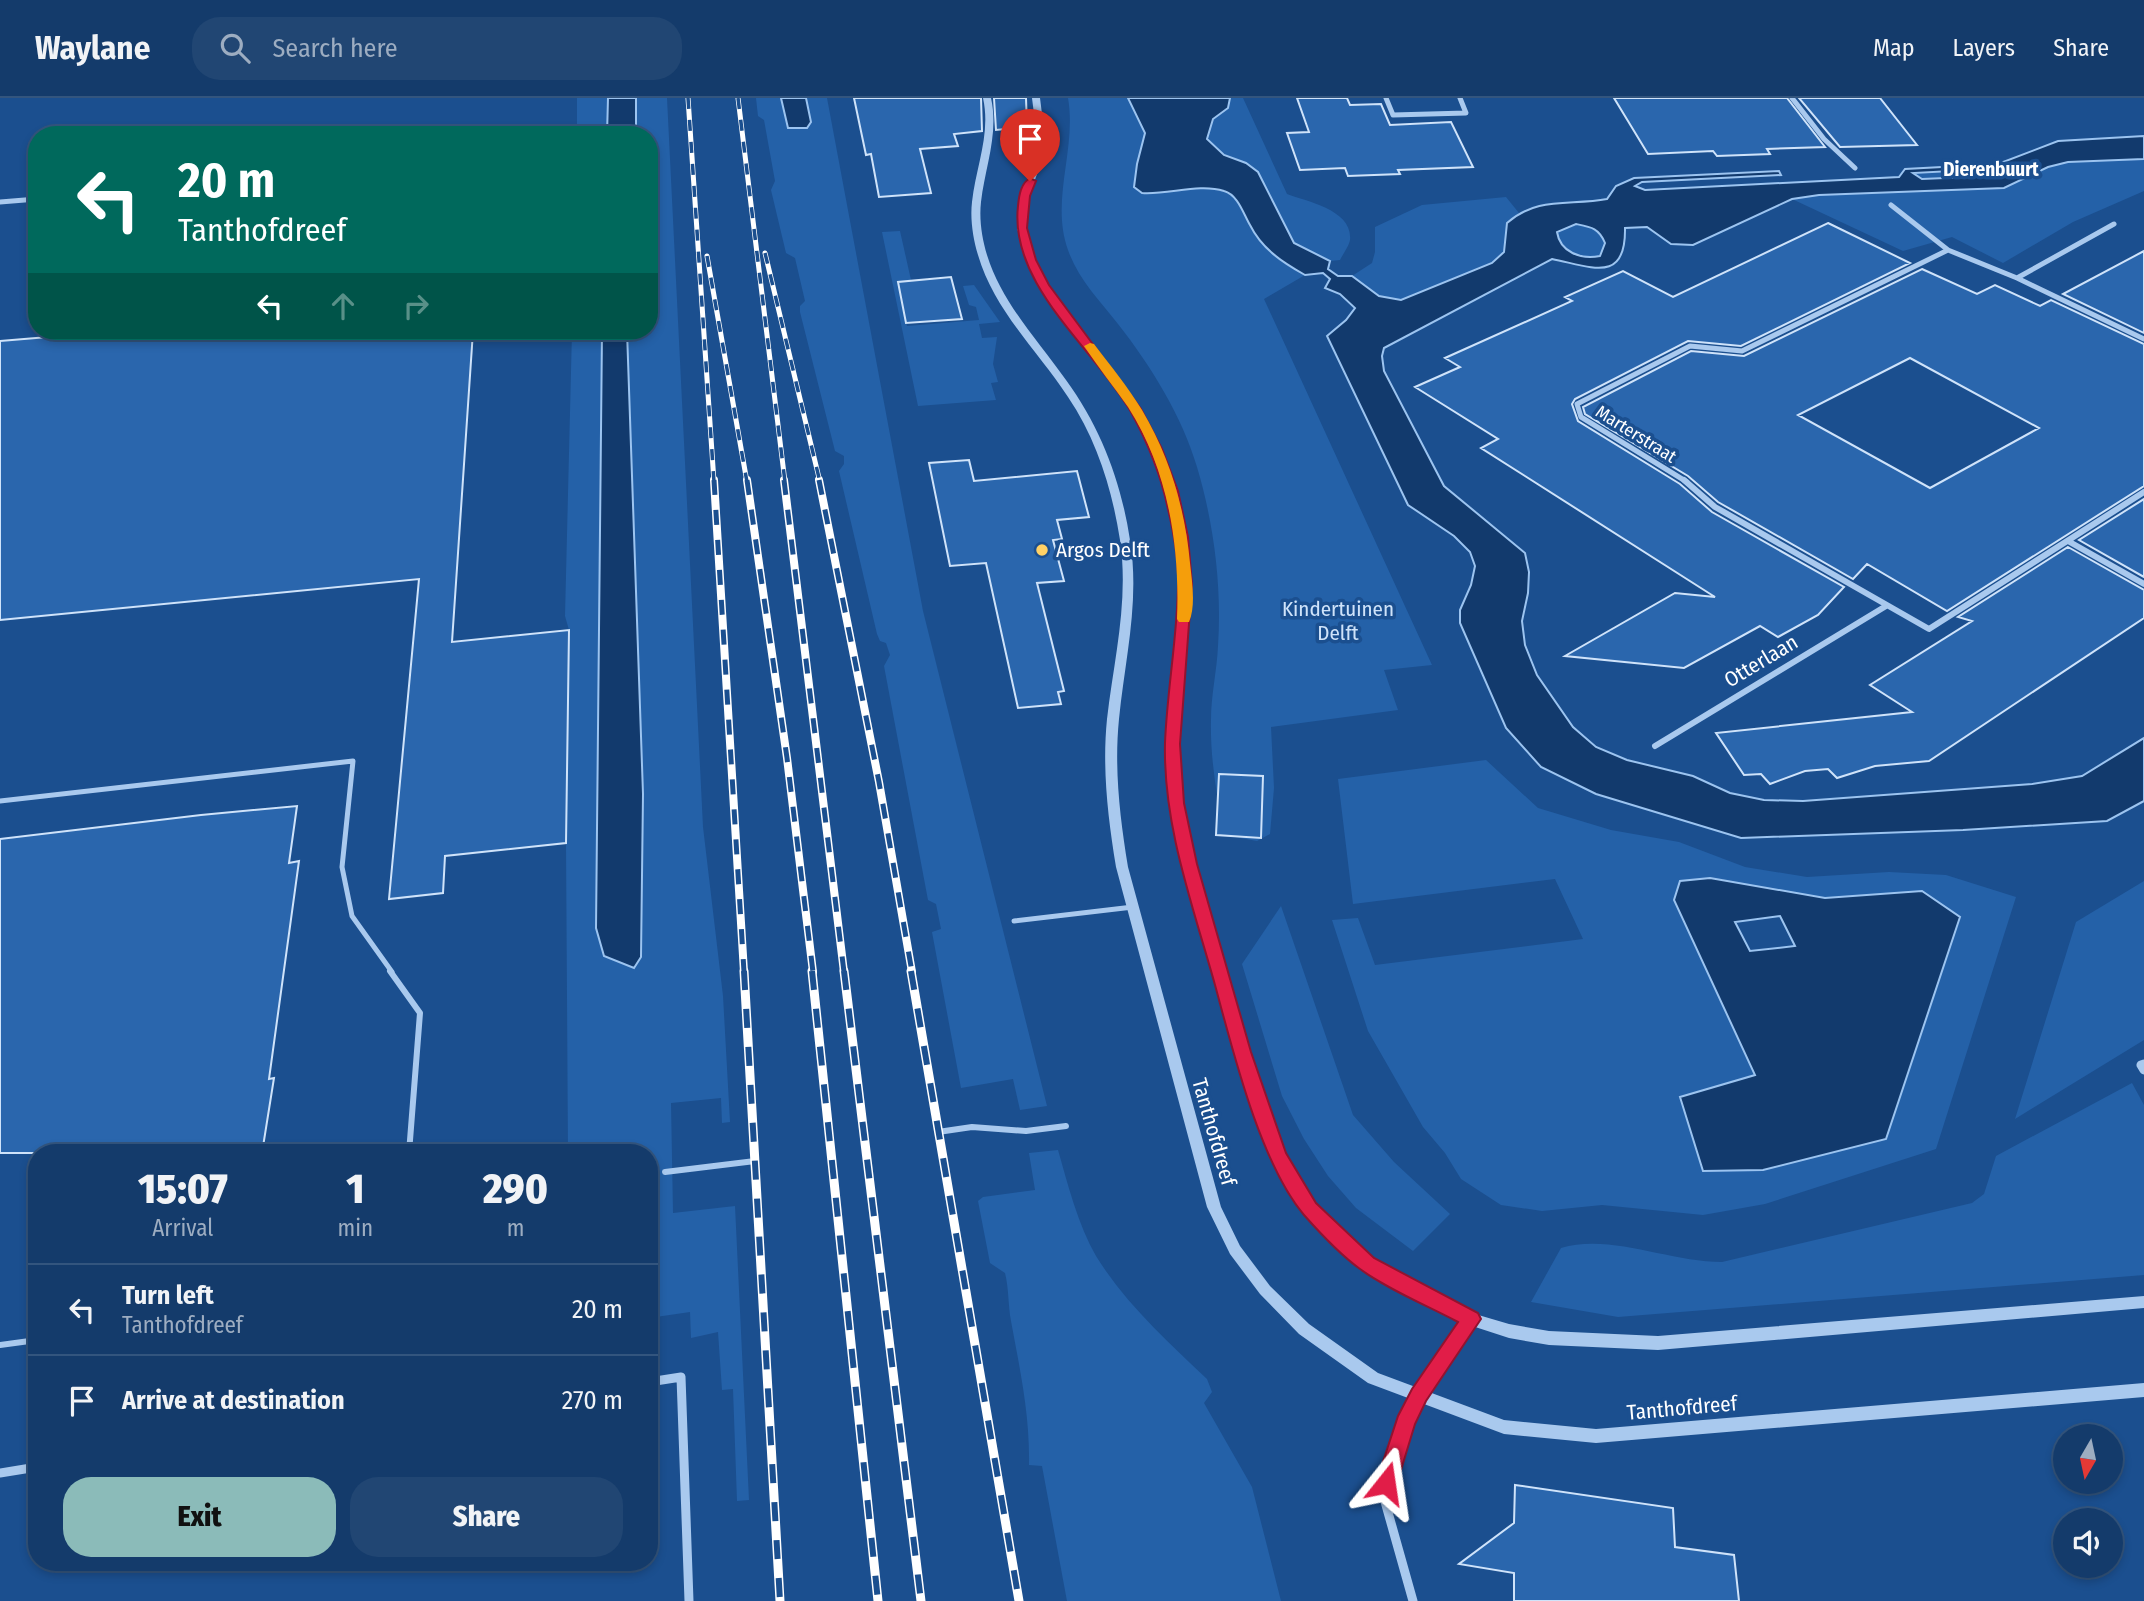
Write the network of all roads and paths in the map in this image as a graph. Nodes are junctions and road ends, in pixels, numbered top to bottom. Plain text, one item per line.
1 (987, 98) edge
2 (1037, 98) edge
3 (1387, 98) edge
4 (1460, 98) edge
5 (1792, 98) edge
6 (1855, 168) dead end
7 (28, 200) edge
8 (0, 202) edge
9 (1891, 205) dead end
10 (2115, 224) dead end
11 (1948, 250) junction
12 (2017, 278) junction
13 (2144, 339) edge
14 (2144, 492) edge
15 (2068, 541) junction
16 (2144, 584) edge
17 (1886, 606) junction
18 (1655, 746) dead end
19 (0, 801) edge
20 (1133, 907) junction
21 (1014, 921) dead end
22 (2144, 1064) edge
23 (2144, 1070) edge
24 (1066, 1126) dead end
25 (938, 1132) dead end
26 (410, 1144) edge
27 (755, 1161) dead end
28 (665, 1172) dead end
29 (2144, 1302) edge
30 (1471, 1319) junction
31 (28, 1341) edge
32 (0, 1345) edge
33 (658, 1381) edge
34 (2144, 1390) edge
35 (1419, 1395) junction
36 (28, 1469) edge
37 (0, 1473) edge
38 (690, 1601) edge
39 (1413, 1601) edge

1 - 20 street, Tanthofdreef
2 - 30 street
3 - 4 street
5 - 6 street
7 - 8 street
9 - 11 street
10 - 12 street
11 - 12 street
11 - 17 street, Marterstraat
12 - 13 street
14 - 15 street
15 - 16 street
15 - 17 street, Marterstraat
17 - 18 street, Otterlaan
19 - 26 lane
20 - 21 lane
20 - 35 street, Tanthofdreef
22 - 23 street
24 - 25 lane
27 - 28 lane
29 - 30 street
30 - 35 street
31 - 32 lane
33 - 38 street
34 - 35 street, Tanthofdreef
35 - 39 street
36 - 37 street

